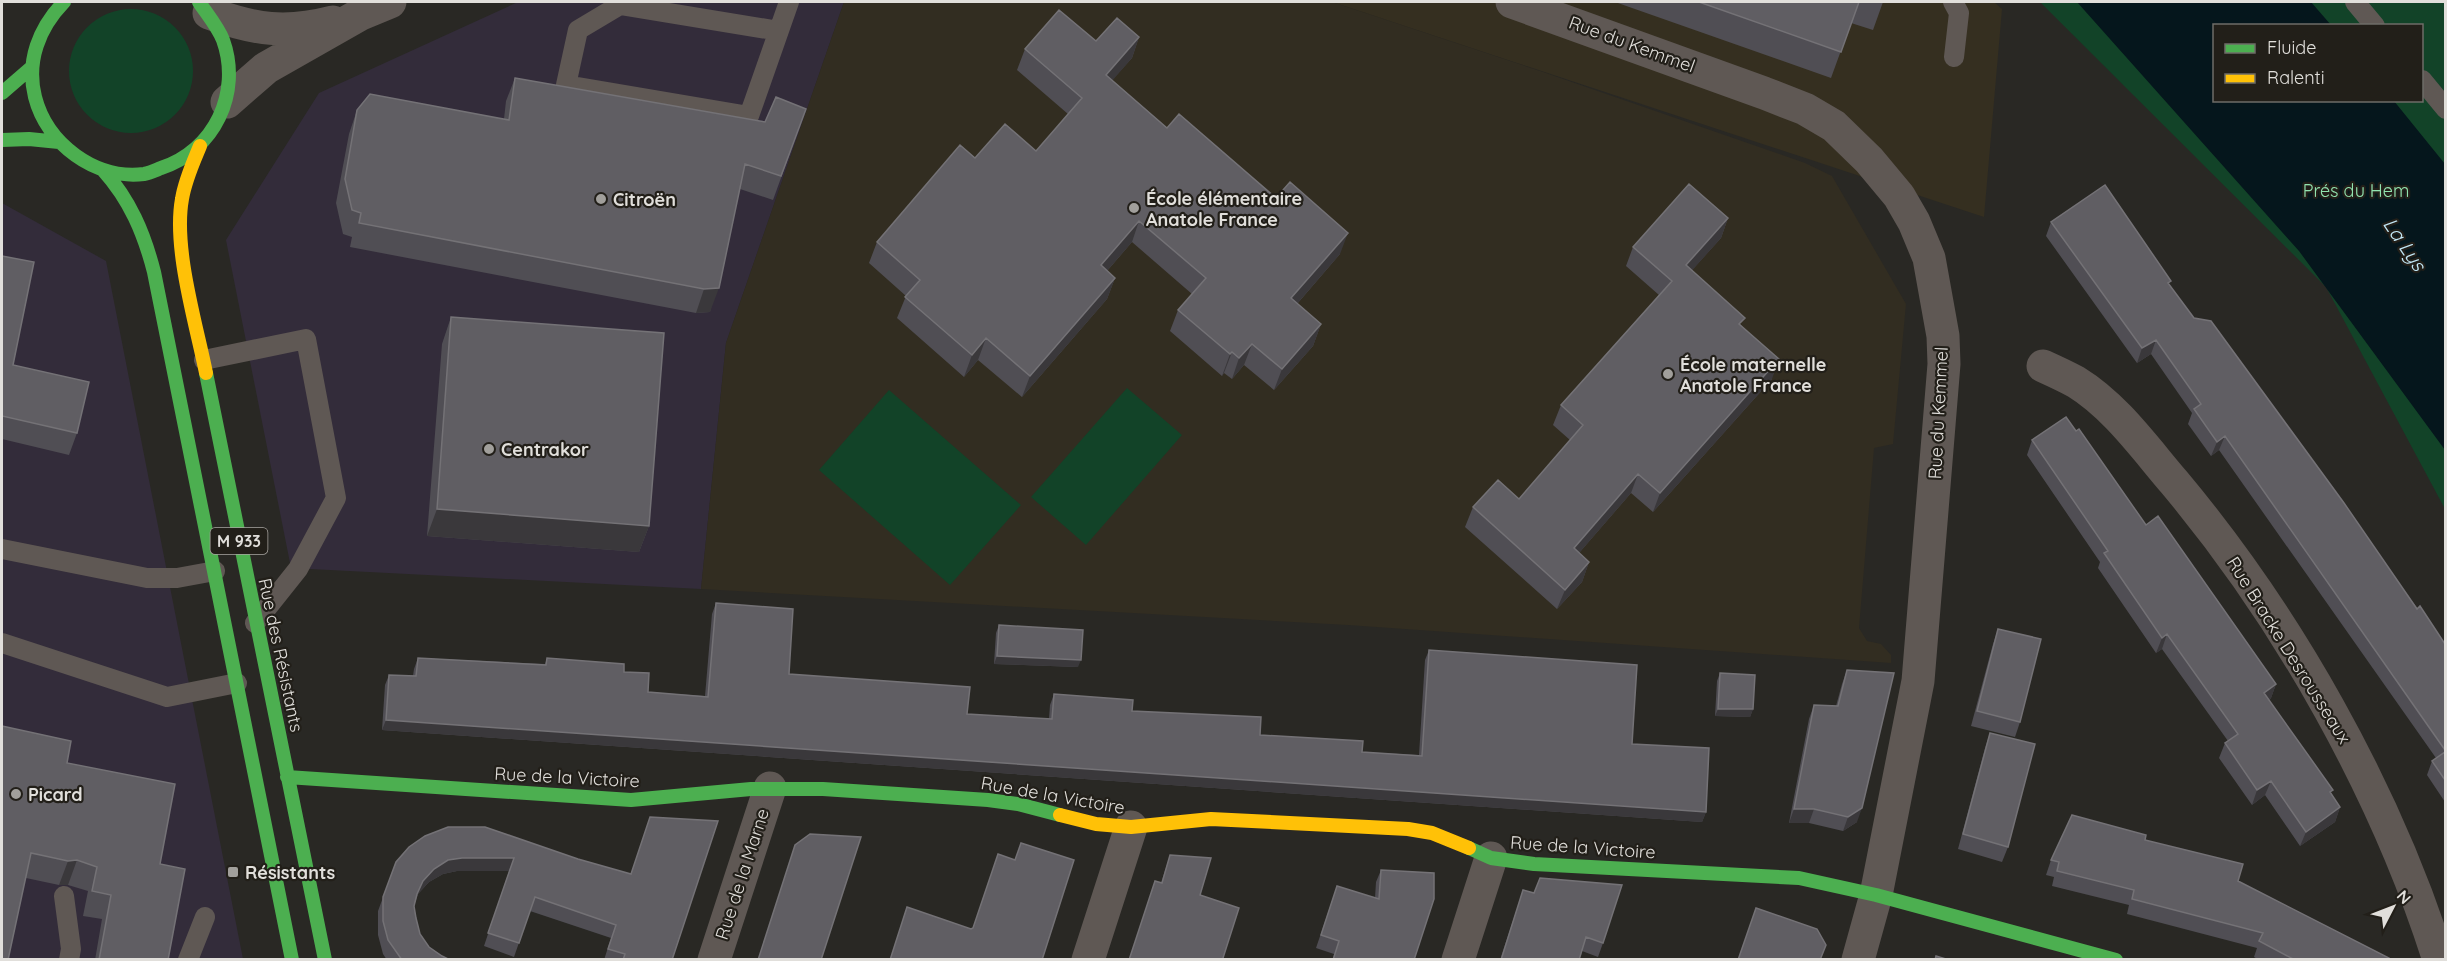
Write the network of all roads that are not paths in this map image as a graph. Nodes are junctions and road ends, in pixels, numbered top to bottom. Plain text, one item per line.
1 (64, 2) edge
2 (789, 2) edge
3 (1515, 2) edge
4 (1953, 2) edge
5 (2355, 2) edge
6 (204, 7) edge
7 (376, 8) edge
8 (2373, 24) edge
9 (779, 30) junction
10 (1954, 57) dead end
11 (32, 67) junction
12 (2423, 82) edge
13 (2, 93) edge
14 (226, 102) junction
15 (2445, 110) edge
16 (2, 140) edge
17 (59, 142) junction
18 (200, 146) junction
19 (103, 170) junction
20 (204, 360) junction
21 (2043, 366) dead end
22 (2, 549) edge
23 (215, 571) junction
24 (255, 624) junction
25 (2, 643) edge
26 (237, 683) junction
27 (288, 777) junction
28 (770, 788) junction
29 (1131, 827) junction
30 (1491, 858) junction
31 (1876, 895) junction
32 (64, 896) dead end
33 (205, 917) dead end
34 (69, 960) edge
35 (188, 960) edge
36 (292, 960) edge
37 (325, 960) edge
38 (714, 960) edge
39 (1088, 960) edge
40 (1458, 960) edge
41 (1858, 960) edge
42 (2116, 960) edge
43 (2439, 960) edge

1 - 11 main road
2 - 9 lane
3 - 31 street, Rue du Kemmel
4 - 10 lane
5 - 8 lane
6 - 7 street
6 - 14 main road
7 - 14 street
9 - 9 lane
11 - 13 main road
11 - 17 main road
12 - 15 lane
14 - 18 main road
16 - 17 main road
17 - 19 main road
18 - 19 main road
18 - 20 main road, Rue des Résistants / M 933
19 - 23 main road
20 - 24 main road, Rue des Résistants / M 933
20 - 24 lane
21 - 43 street, Rue Bracke Desrousseaux
22 - 23 lane
23 - 26 main road
24 - 27 main road, Rue des Résistants / M 933
25 - 26 lane
26 - 36 main road
27 - 28 main road, Rue de la Victoire
27 - 37 main road, Rue des Résistants / M 933
28 - 29 main road, Rue de la Victoire
28 - 38 street, Rue de la Marne
29 - 30 main road, Rue de la Victoire
29 - 39 street
30 - 31 main road, Rue de la Victoire
30 - 40 street
31 - 41 street, Rue du Kemmel
31 - 42 main road
32 - 34 lane
33 - 35 lane

